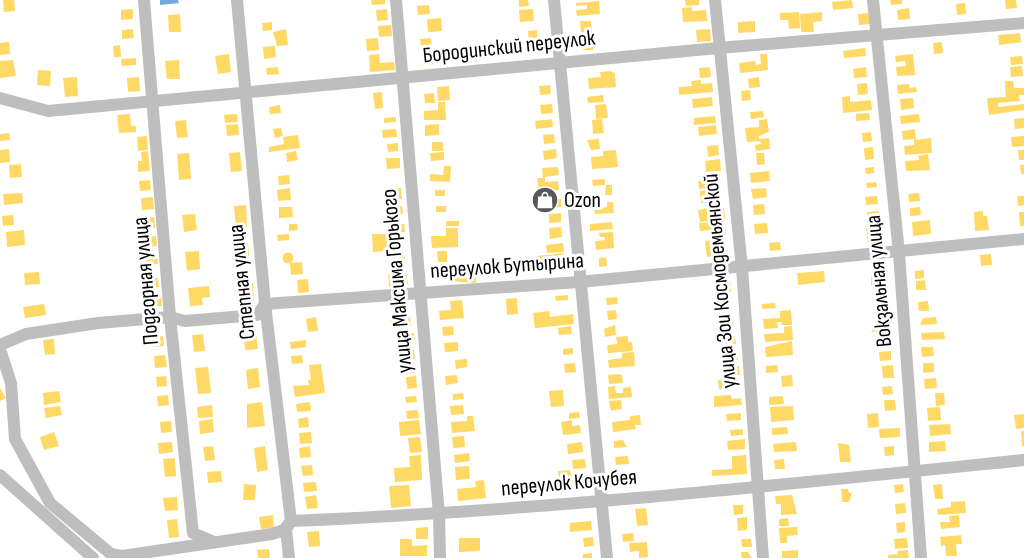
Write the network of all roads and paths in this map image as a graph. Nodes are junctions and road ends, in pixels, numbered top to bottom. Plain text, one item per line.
1 (144, 0) edge
2 (237, 0) edge
3 (396, 0) edge
4 (554, 0) edge
5 (715, 0) edge
6 (873, 0) edge
7 (1024, 23) edge
8 (877, 34) junction
9 (718, 48) junction
10 (559, 63) junction
11 (402, 79) junction
12 (245, 93) junction
13 (0, 98) edge
14 (151, 102) junction
15 (1024, 239) edge
16 (898, 253) junction
17 (742, 268) junction
18 (579, 282) junction
19 (419, 293) junction
20 (265, 304) junction
21 (170, 317) junction
22 (0, 347) edge
23 (1024, 460) edge
24 (914, 471) junction
25 (0, 475) edge
26 (758, 485) junction
27 (602, 502) junction
28 (439, 515) junction
29 (291, 521) junction
30 (215, 542) junction
31 (93, 558) edge
32 (289, 558) edge
33 (440, 558) edge
34 (607, 558) edge
35 (763, 558) edge
36 (921, 558) edge

1 - 14 street, Подгорная улица
2 - 12 street, Степная улица
3 - 11 street, улица Максима Горького
4 - 10 street
5 - 9 street, улица Зои Космодемьянской
6 - 8 street, Вокзальная улица
7 - 8 street, Бородинский переулок
8 - 9 street, Бородинский переулок
8 - 16 street, Вокзальная улица
9 - 10 street, Бородинский переулок
9 - 17 street, улица Зои Космодемьянской
10 - 11 street, Бородинский переулок
10 - 18 street
11 - 12 street, Бородинский переулок
11 - 19 street, улица Максима Горького
12 - 14 street, Бородинский переулок
12 - 20 street, Степная улица
13 - 14 street, Бородинский переулок
14 - 21 street, Подгорная улица
15 - 16 street, переулок Бутырина
16 - 17 street, переулок Бутырина
16 - 24 street, Вокзальная улица
17 - 18 street, переулок Бутырина
17 - 26 street, улица Зои Космодемьянской
18 - 19 street, переулок Бутырина
18 - 27 street
19 - 20 street, переулок Бутырина
19 - 28 street, улица Максима Горького
20 - 21 street, переулок Бутырина
20 - 29 street, Степная улица
21 - 22 street, переулок Бутырина
21 - 30 street, Подгорная улица
22 - 30 street, переулок Кочубея
23 - 24 street, переулок Кочубея
24 - 26 street, переулок Кочубея
24 - 36 street, Вокзальная улица
25 - 31 street
26 - 27 street, переулок Кочубея
26 - 35 street, улица Зои Космодемьянской
27 - 28 street, переулок Кочубея
27 - 34 street
28 - 29 street, переулок Кочубея
28 - 33 street, улица Максима Горького
29 - 30 street, переулок Кочубея
29 - 32 street, Степная улица

